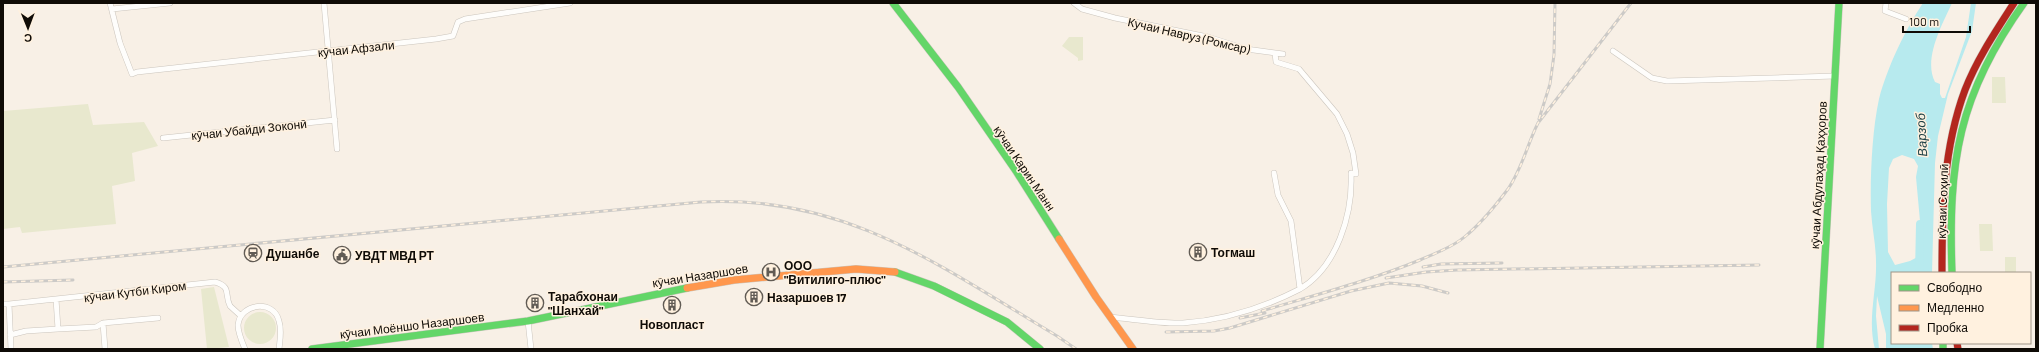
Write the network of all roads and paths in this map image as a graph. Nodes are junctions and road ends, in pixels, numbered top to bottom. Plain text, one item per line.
1 (170, 3) edge
2 (324, 3) edge
3 (570, 3) edge
4 (893, 3) edge
5 (1074, 3) edge
6 (1839, 3) edge
7 (1886, 3) edge
8 (2014, 3) edge
9 (2024, 3) edge
10 (111, 6) edge
11 (1906, 19) dead end
12 (329, 51) junction
13 (1612, 52) dead end
14 (1275, 53) junction
15 (1283, 54) dead end
16 (1835, 76) junction
17 (335, 120) junction
18 (163, 138) dead end
19 (337, 149) dead end
20 (1274, 173) dead end
21 (1942, 272) edge
22 (1952, 272) edge
23 (1300, 289) junction
24 (56, 299) junction
25 (6, 304) edge
26 (241, 316) junction
27 (1110, 317) junction
28 (158, 318) dead end
29 (528, 321) junction
30 (102, 323) junction
31 (514, 323) joint
32 (58, 329) junction
33 (10, 335) junction
34 (11, 349) edge
35 (105, 349) edge
36 (245, 349) edge
37 (279, 349) edge
38 (312, 349) edge
39 (531, 349) edge
40 (1040, 349) edge
41 (1133, 349) edge
42 (1820, 349) edge

1 - 10 street
2 - 12 street
3 - 12 street, кӯчаи Афзали
4 - 27 street, кӯчаи Карин Манн
5 - 14 street, Кучаи Навруз (Ромсар)
6 - 16 street, кӯчаи Абдулаҳад Қаҳҳоров
7 - 11 street
8 - 21 street, кӯчаи Соҳилӣ
9 - 22 street, кӯчаи Соҳилӣ
10 - 12 street, кӯчаи Афзали
12 - 17 street
13 - 16 street
14 - 15 street, Кучаи Навруз (Ромсар)
14 - 23 street
16 - 42 street, кӯчаи Абдулаҳад Қаҳҳоров
17 - 18 street, кӯчаи Убайди Зоконӣ
17 - 19 street
20 - 23 street
23 - 27 street
24 - 25 street, кӯчаи Кутби Киром
24 - 26 street, кӯчаи Кутби Киром
24 - 32 street
25 - 33 street
26 - 36 street
26 - 37 street
27 - 41 street, кӯчаи Карин Манн
28 - 30 street
29 - 31 street, кӯчаи Назаршоев
29 - 39 street
29 - 40 street, кӯчаи Назаршоев
30 - 32 street
30 - 35 street
31 - 38 street, кӯчаи Моёншо Назаршоев
32 - 33 street
33 - 34 street

